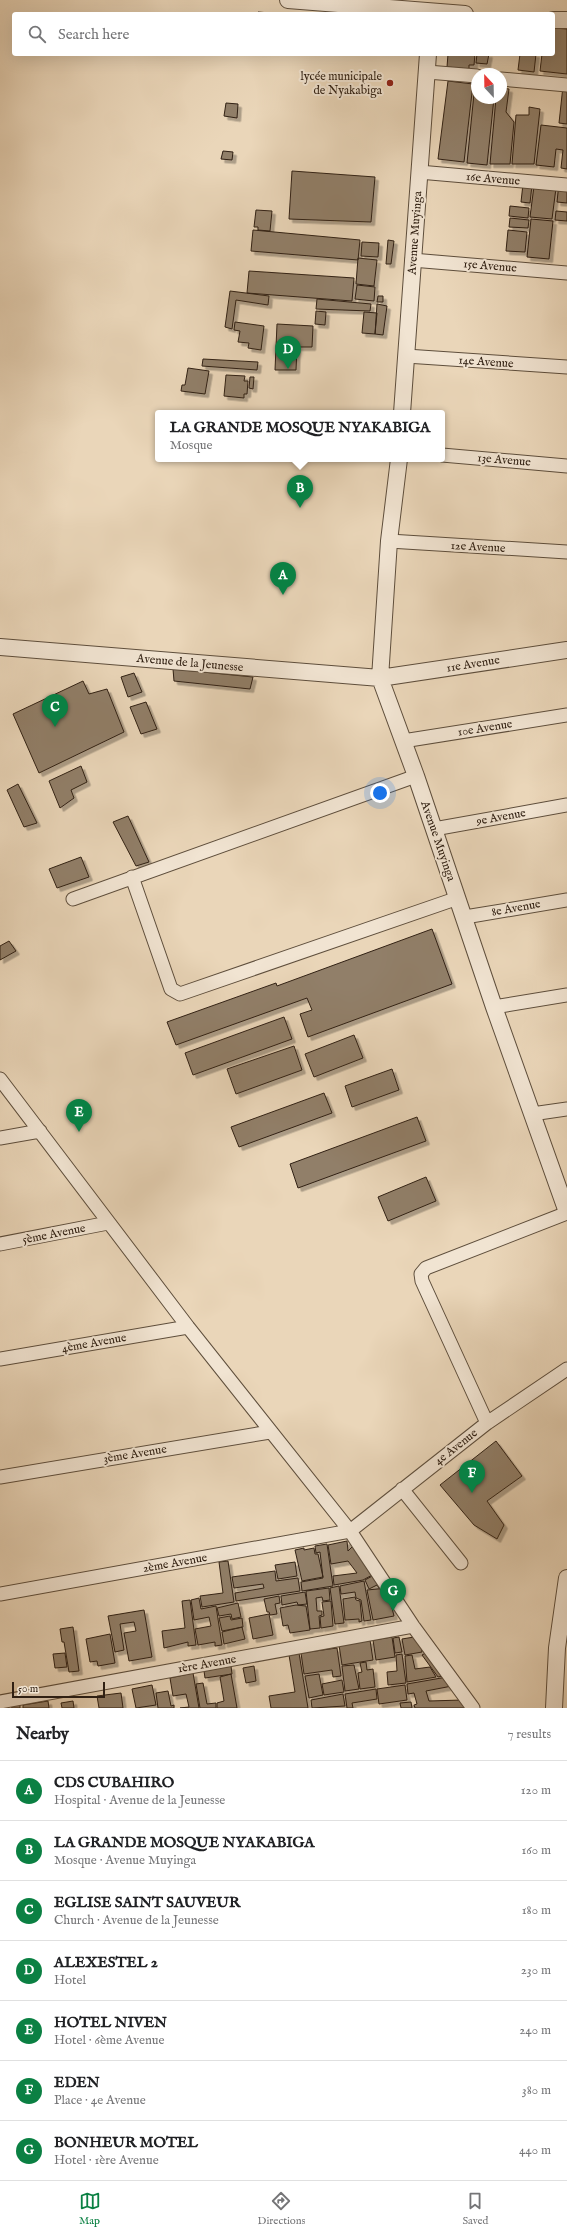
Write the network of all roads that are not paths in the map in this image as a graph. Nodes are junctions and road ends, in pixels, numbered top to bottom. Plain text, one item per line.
1 (288, 0) edge
2 (415, 5) edge
3 (431, 12) edge
4 (555, 20) edge
5 (567, 20) edge
6 (428, 56) edge
7 (427, 72) junction
8 (471, 76) edge
9 (507, 80) edge
10 (567, 85) edge
11 (419, 172) junction
12 (567, 185) edge
13 (412, 260) junction
14 (567, 273) edge
15 (406, 356) junction
16 (567, 367) edge
17 (402, 410) edge
18 (445, 455) edge
19 (399, 462) edge
20 (567, 466) edge
21 (389, 542) junction
22 (567, 552) edge
23 (0, 647) edge
24 (567, 650) edge
25 (380, 678) junction
26 (567, 715) edge
27 (403, 741) junction
28 (416, 776) junction
29 (567, 805) edge
30 (434, 829) junction
31 (132, 877) junction
32 (458, 898) junction
33 (73, 899) dead end
34 (567, 900) edge
35 (465, 917) junction
36 (567, 995) edge
37 (494, 1007) junction
38 (0, 1079) edge
39 (567, 1109) edge
40 (532, 1114) junction
41 (40, 1131) junction
42 (0, 1138) edge
43 (566, 1207) edge
44 (108, 1224) junction
45 (0, 1244) edge
46 (188, 1327) junction
47 (0, 1359) edge
48 (567, 1368) edge
49 (487, 1423) junction
50 (270, 1432) junction
51 (0, 1477) edge
52 (402, 1489) junction
53 (350, 1531) junction
54 (461, 1563) dead end
55 (567, 1580) edge
56 (0, 1594) edge
57 (413, 1626) junction
58 (0, 1702) edge
59 (473, 1708) edge
60 (554, 1708) edge

1 - 2 street
2 - 3 street
4 - 5 street
6 - 7 street, Avenue Muyinga
7 - 8 street
7 - 11 street, Avenue Muyinga
9 - 10 street
11 - 12 street, 16e Avenue
11 - 13 street, Avenue Muyinga
13 - 14 street, 15e Avenue
13 - 15 street, Avenue Muyinga
15 - 16 street, 14e Avenue
15 - 17 street, Avenue Muyinga
18 - 20 street, 13e Avenue
19 - 21 street, Avenue Muyinga
21 - 22 street, 12e Avenue
21 - 25 street, Avenue Muyinga
23 - 25 street, Avenue de la Jeunesse
24 - 25 street, 11e Avenue
25 - 27 street, Avenue Muyinga
26 - 27 street, 10e Avenue
27 - 28 street, Avenue Muyinga
28 - 30 street, Avenue Muyinga
28 - 31 street
29 - 30 street, 9e Avenue
30 - 32 street, Avenue Muyinga
31 - 32 street
31 - 33 street
32 - 35 street, Avenue Muyinga
34 - 35 street, 8e Avenue
35 - 37 street, Avenue Muyinga
36 - 37 street
37 - 40 street, Avenue Muyinga
38 - 41 street
39 - 40 street
40 - 43 street, Avenue Muyinga
41 - 42 street
41 - 44 street
43 - 49 street
44 - 45 street, 5ème Avenue
44 - 46 street
46 - 47 street, 4ème Avenue
46 - 50 street
48 - 49 street, 4e Avenue
49 - 52 street, 4e Avenue
50 - 51 street, 3ème Avenue
50 - 53 street
52 - 53 street, 4e Avenue
52 - 54 street
53 - 56 street, 2ème Avenue
53 - 57 street
55 - 60 street
57 - 58 street, 1ère Avenue
57 - 59 street

